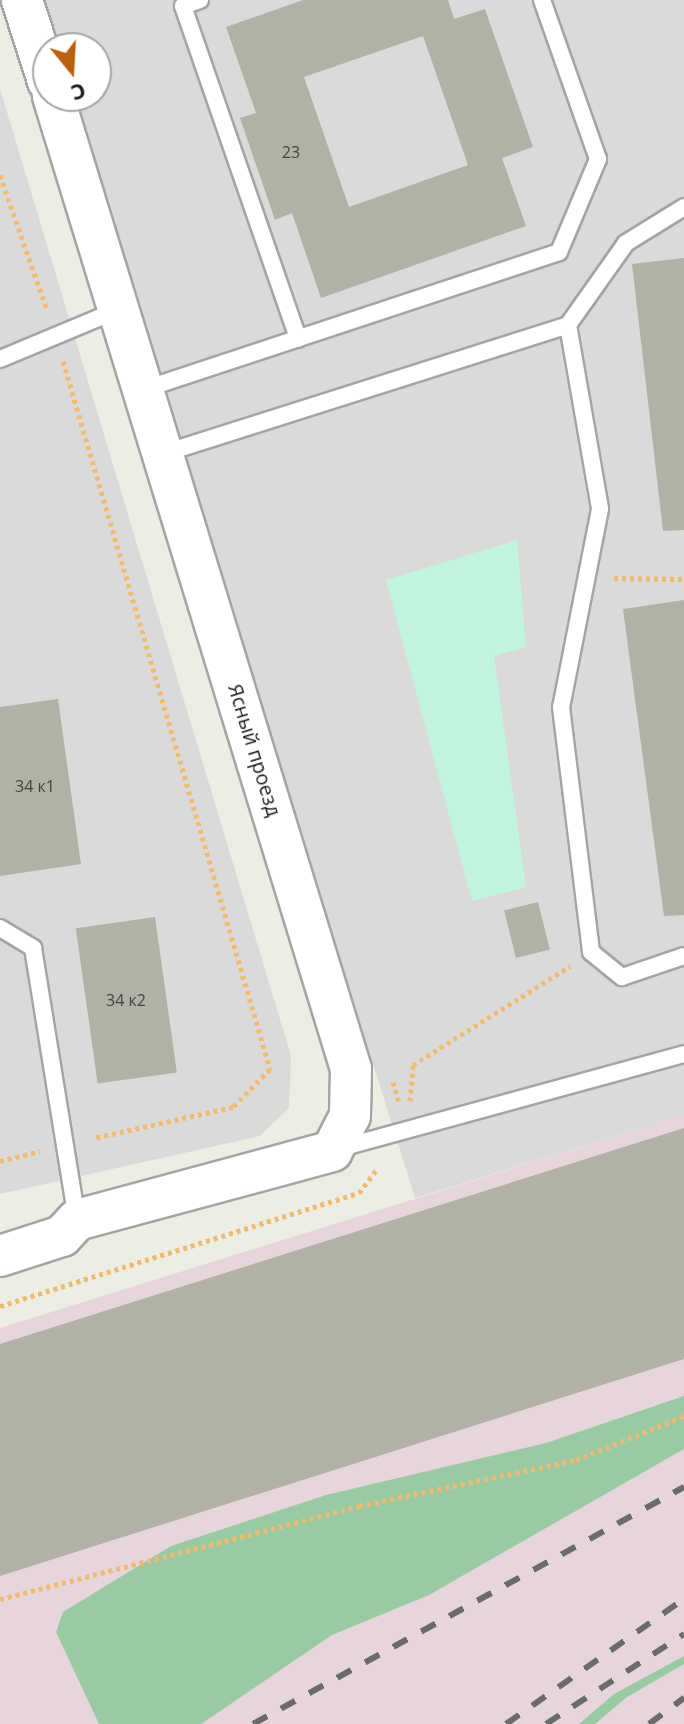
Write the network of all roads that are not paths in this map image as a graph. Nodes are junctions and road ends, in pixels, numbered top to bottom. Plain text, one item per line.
1 (22, 0) edge
2 (200, 0) edge
3 (542, 0) edge
4 (32, 32) edge
5 (58, 112) edge
6 (684, 207) edge
7 (120, 309) junction
8 (568, 325) junction
9 (298, 339) junction
10 (0, 359) edge
11 (145, 389) junction
12 (165, 453) junction
13 (0, 928) edge
14 (684, 956) edge
15 (684, 1054) edge
16 (332, 1151) junction
17 (77, 1220) junction
18 (0, 1225) edge
19 (0, 1256) edge

1 - 4 street
2 - 9 lane
3 - 9 lane
5 - 7 street, Ясный проезд
6 - 8 lane
7 - 10 lane
7 - 11 street, Ясный проезд
8 - 12 lane
8 - 14 lane
9 - 11 lane
11 - 12 street, Ясный проезд
12 - 16 street, Ясный проезд
13 - 17 lane
15 - 16 lane
16 - 17 street
17 - 18 street
17 - 19 street

